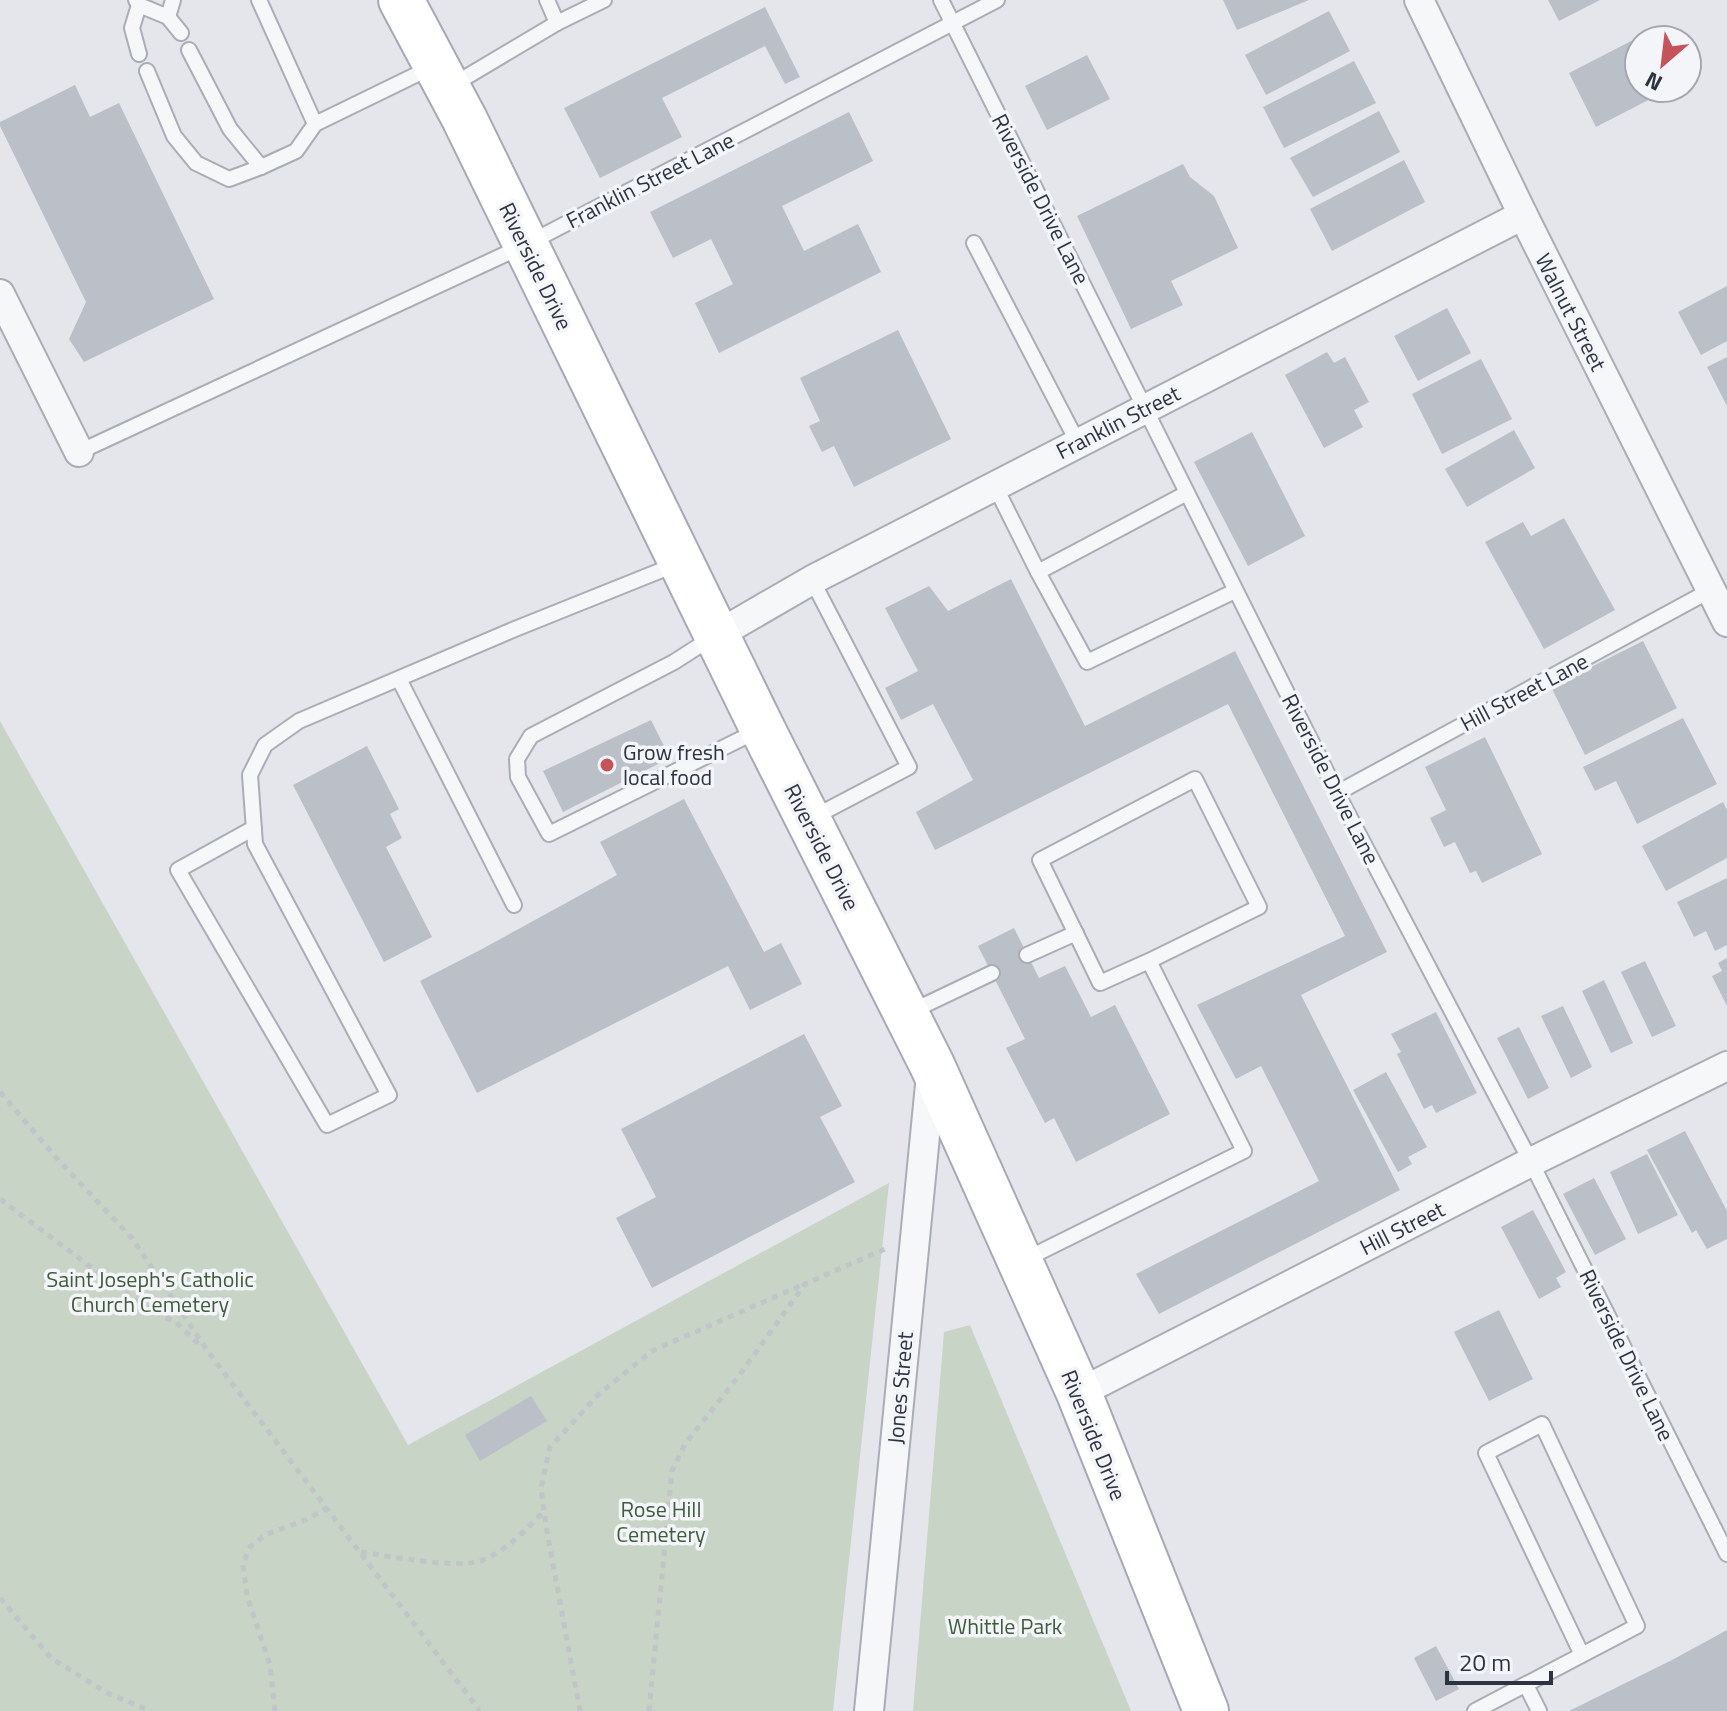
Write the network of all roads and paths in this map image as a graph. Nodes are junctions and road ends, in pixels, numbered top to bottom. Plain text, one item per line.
1 (173, 0) edge
2 (259, 0) edge
3 (401, 0) edge
4 (547, 0) edge
5 (604, 0) edge
6 (941, 0) edge
7 (997, 0) edge
8 (1419, 0) edge
9 (137, 3) edge
10 (168, 17) junction
11 (557, 23) junction
12 (953, 23) junction
13 (181, 33) dead end
14 (189, 50) dead end
15 (139, 54) dead end
16 (147, 71) dead end
17 (442, 76) junction
18 (315, 124) junction
19 (261, 167) junction
20 (1523, 215) junction
21 (974, 243) dead end
22 (525, 245) junction
23 (0, 294) edge
24 (1146, 408) junction
25 (1078, 443) junction
26 (79, 452) joint
27 (995, 486) junction
28 (1187, 493) junction
29 (681, 563) junction
30 (1038, 572) junction
31 (812, 580) junction
32 (1711, 590) junction
33 (1235, 591) junction
34 (1727, 622) edge
35 (717, 635) junction
36 (399, 679) junction
37 (762, 728) junction
38 (1337, 793) junction
39 (808, 820) junction
40 (254, 828) junction
41 (514, 905) dead end
42 (1076, 933) junction
43 (1027, 955) dead end
44 (1149, 961) junction
45 (992, 973) dead end
46 (906, 1014) junction
47 (932, 1065) junction
48 (1727, 1066) edge
49 (0, 1092) edge
50 (1531, 1162) junction
51 (0, 1199) edge
52 (914, 1236) junction
53 (1020, 1262) junction
54 (805, 1284) junction
55 (209, 1353) junction
56 (1079, 1393) junction
57 (327, 1508) junction
58 (544, 1510) junction
59 (360, 1552) junction
60 (1727, 1554) edge
61 (0, 1598) edge
62 (1582, 1655) junction
63 (1526, 1685) junction
64 (151, 1711) edge
65 (275, 1711) edge
66 (480, 1711) edge
67 (580, 1711) edge
68 (649, 1711) edge
69 (869, 1711) edge
70 (1206, 1711) edge
71 (1475, 1711) edge
72 (1539, 1711) edge

1 - 10 lane
2 - 18 lane
3 - 17 main road, Riverside Drive
4 - 11 lane
5 - 11 lane
6 - 12 lane, Riverside Drive Lane
7 - 12 lane, Franklin Street Lane
8 - 20 street, Walnut Street
9 - 10 lane
9 - 15 lane
10 - 13 lane
11 - 17 lane
12 - 22 lane, Franklin Street Lane
12 - 24 lane, Riverside Drive Lane
14 - 19 lane
16 - 19 lane
17 - 18 lane
17 - 22 main road, Riverside Drive
18 - 19 lane
20 - 24 street, Franklin Street
20 - 32 street, Walnut Street
21 - 25 lane
22 - 26 lane, Franklin Street Lane
22 - 29 main road, Riverside Drive
23 - 26 street
24 - 25 street, Franklin Street
24 - 28 lane, Riverside Drive Lane
25 - 27 street, Franklin Street
27 - 30 lane
27 - 31 street, Franklin Street
28 - 30 lane
28 - 33 lane, Riverside Drive Lane
29 - 35 main road, Riverside Drive
29 - 36 lane
30 - 33 lane
31 - 35 street, Franklin Street
31 - 39 lane
32 - 34 street, Walnut Street
32 - 38 lane, Hill Street Lane
33 - 38 lane, Riverside Drive Lane
35 - 37 main road, Riverside Drive
35 - 37 lane
36 - 40 lane
36 - 41 lane
37 - 39 main road, Riverside Drive
38 - 50 lane, Riverside Drive Lane
39 - 46 main road, Riverside Drive
40 - 40 lane
42 - 43 lane
42 - 44 lane
42 - 44 lane
44 - 53 lane
45 - 46 lane
46 - 47 main road, Riverside Drive
47 - 52 street, Jones Street
47 - 53 main road, Riverside Drive
48 - 50 street, Hill Street
49 - 55 path
50 - 56 street, Hill Street
50 - 60 lane, Riverside Drive Lane
51 - 55 path
52 - 54 path
52 - 69 street, Jones Street
53 - 56 main road, Riverside Drive
54 - 58 path
54 - 68 path
55 - 57 path
56 - 70 main road, Riverside Drive
57 - 59 path
57 - 65 path
58 - 59 path
58 - 67 path
59 - 66 path
61 - 64 path
62 - 62 lane
62 - 63 lane
63 - 71 lane
63 - 72 lane

